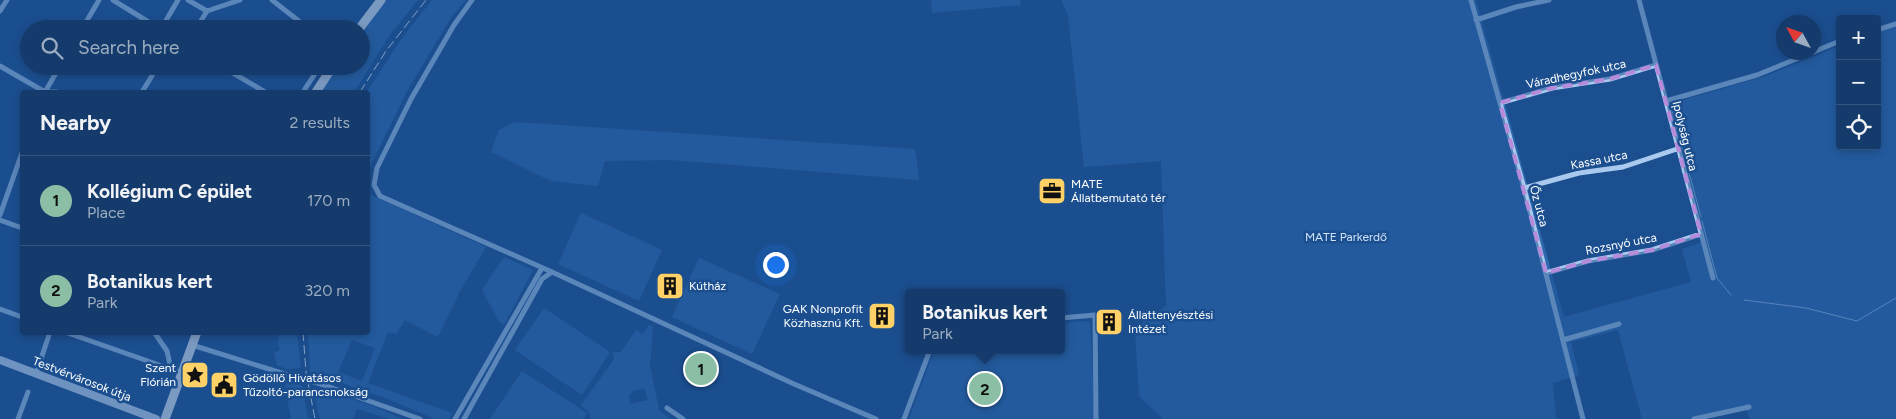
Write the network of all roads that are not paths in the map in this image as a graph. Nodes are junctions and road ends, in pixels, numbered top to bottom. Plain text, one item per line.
1 (7, 0) edge
2 (99, 0) edge
3 (113, 0) edge
4 (178, 0) edge
5 (188, 0) edge
6 (240, 0) edge
7 (272, 0) edge
8 (381, 0) edge
9 (472, 0) edge
10 (1471, 0) edge
11 (1549, 0) edge
12 (1639, 0) edge
13 (0, 11) edge
14 (206, 11) junction
15 (87, 20) edge
16 (146, 20) edge
17 (166, 20) edge
18 (201, 20) edge
19 (298, 20) edge
20 (366, 20) edge
21 (1476, 20) junction
22 (1896, 24) edge
23 (1881, 29) edge
24 (1836, 43) edge
25 (1656, 65) junction
26 (0, 66) edge
27 (55, 75) edge
28 (152, 75) edge
29 (236, 75) edge
30 (314, 75) edge
31 (327, 75) edge
32 (42, 90) edge
33 (46, 90) edge
34 (143, 90) edge
35 (262, 90) edge
36 (304, 90) edge
37 (317, 90) edge
38 (1500, 102) junction
39 (1666, 102) junction
40 (1677, 149) junction
41 (20, 159) edge
42 (1524, 188) junction
43 (0, 215) edge
44 (0, 220) edge
45 (20, 227) edge
46 (1701, 234) junction
47 (542, 268) junction
48 (552, 272) junction
49 (1546, 273) junction
50 (1713, 278) dead end
51 (0, 309) edge
52 (20, 316) edge
53 (1065, 318) edge
54 (1619, 324) dead end
55 (507, 334) junction
56 (49, 335) edge
57 (74, 335) edge
58 (156, 335) edge
59 (197, 335) edge
60 (1563, 340) junction
61 (192, 345) junction
62 (928, 354) edge
63 (0, 360) edge
64 (171, 369) junction
65 (182, 373) junction
66 (36, 374) junction
67 (28, 392) dead end
68 (1749, 407) dead end
69 (667, 408) dead end
70 (459, 411) junction
71 (465, 417) edge
72 (18, 419) edge
73 (156, 419) edge
74 (165, 419) edge
75 (420, 419) edge
76 (455, 419) edge
77 (683, 419) edge
78 (876, 419) edge
79 (904, 419) edge
80 (1096, 419) edge
81 (1583, 419) edge
82 (1694, 419) edge

1 - 13 street
2 - 15 street
3 - 16 street
4 - 17 street
5 - 14 street
6 - 14 street
7 - 19 street
8 - 20 main road
9 - 47 street
10 - 21 street, Őz utca
11 - 21 street
12 - 25 street, Ipolyság utca
14 - 18 street
21 - 38 street, Őz utca
22 - 23 street
24 - 39 street
25 - 38 street, Váradhegyfok utca
25 - 39 street, Ipolyság utca
26 - 32 street
27 - 33 street
28 - 34 street
29 - 35 street
30 - 36 street
31 - 37 main road
38 - 42 street, Őz utca
39 - 40 street, Ipolyság utca
40 - 42 street, Kassa utca
40 - 46 street, Ipolyság utca
41 - 43 street
42 - 49 street, Őz utca
44 - 45 street
46 - 49 street, Rozsnyó utca
46 - 50 street, Ipolyság utca
47 - 48 street
47 - 55 street
48 - 55 street
48 - 78 street
49 - 60 street, Őz utca
51 - 52 street
53 - 80 street
54 - 60 street
55 - 70 street
55 - 71 street
56 - 66 street
57 - 64 street
58 - 64 street
59 - 61 main road
60 - 81 street, Őz utca
61 - 65 main road
61 - 75 street, bridge
62 - 79 street
63 - 66 street, Testvérvárosok útja
64 - 65 street
65 - 74 main road
66 - 73 street, Testvérvárosok útja
67 - 72 street
68 - 82 street
69 - 77 street
70 - 71 street
70 - 76 street

